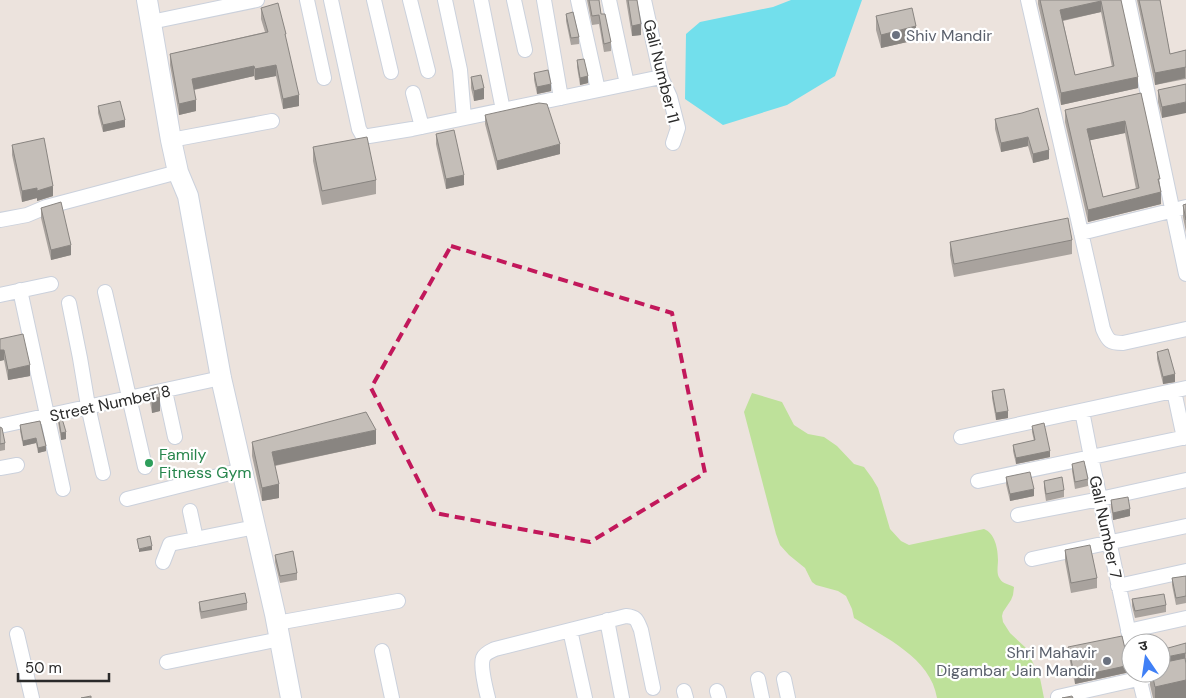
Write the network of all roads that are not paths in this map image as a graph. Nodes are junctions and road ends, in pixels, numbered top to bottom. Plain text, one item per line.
1 (146, 0) edge
2 (257, 0) edge
3 (307, 0) edge
4 (331, 0) edge
5 (374, 0) edge
6 (410, 0) edge
7 (445, 0) edge
8 (480, 0) edge
9 (514, 0) edge
10 (544, 0) edge
11 (578, 0) edge
12 (609, 0) edge
13 (644, 0) edge
14 (1028, 0) edge
15 (1128, 0) edge
16 (151, 22) junction
17 (525, 50) dead end
18 (428, 71) dead end
19 (391, 72) dead end
20 (661, 77) junction
21 (324, 78) dead end
22 (626, 84) junction
23 (598, 90) junction
24 (413, 93) dead end
25 (561, 98) junction
26 (503, 110) junction
27 (464, 118) junction
28 (272, 121) dead end
29 (422, 127) junction
30 (171, 140) junction
31 (673, 142) dead end
32 (178, 172) junction
33 (1186, 207) edge
34 (1172, 210) junction
35 (0, 220) edge
36 (1081, 233) junction
37 (1186, 274) edge
38 (51, 284) dead end
39 (20, 290) junction
40 (105, 292) dead end
41 (0, 295) edge
42 (69, 303) dead end
43 (1186, 329) edge
44 (30, 334) junction
45 (15, 337) edge
46 (221, 378) junction
47 (1180, 389) edge
48 (165, 390) junction
49 (129, 398) junction
50 (88, 406) junction
51 (1082, 411) junction
52 (48, 416) junction
53 (0, 426) edge
54 (175, 437) dead end
55 (961, 438) dead end
56 (1185, 438) edge
57 (1091, 457) junction
58 (17, 464) dead end
59 (145, 467) dead end
60 (0, 468) edge
61 (242, 470) junction
62 (103, 473) dead end
63 (1186, 480) edge
64 (978, 481) dead end
65 (64, 489) dead end
66 (127, 499) dead end
67 (1100, 499) junction
68 (190, 512) dead end
69 (1018, 515) dead end
70 (1186, 526) edge
71 (255, 527) junction
72 (196, 538) junction
73 (1109, 542) junction
74 (1032, 559) dead end
75 (163, 562) dead end
76 (1186, 571) edge
77 (1118, 586) junction
78 (398, 601) dead end
79 (1186, 618) edge
80 (607, 620) junction
81 (570, 630) junction
82 (278, 631) junction
83 (1128, 633) edge
84 (1141, 633) edge
85 (17, 634) dead end
86 (382, 651) dead end
87 (167, 662) dead end
88 (1186, 668) edge
89 (1171, 671) edge
90 (758, 679) dead end
91 (784, 679) dead end
92 (1121, 682) edge
93 (1141, 683) edge
94 (653, 688) dead end
95 (1077, 695) edge
96 (1058, 697) edge
97 (32, 698) edge
98 (291, 698) edge
99 (392, 698) edge
100 (488, 698) edge
101 (584, 698) edge
102 (622, 698) edge
103 (762, 698) edge
104 (788, 698) edge
105 (1144, 698) edge

1 - 16 street
2 - 16 street
3 - 21 street
4 - 29 street
5 - 19 street
6 - 18 street
7 - 27 street
8 - 26 street
9 - 17 street
10 - 25 street
11 - 23 street
12 - 22 street
13 - 20 street, Gali Number 11
14 - 36 street
15 - 34 street
16 - 30 street
20 - 22 street
20 - 31 street, Gali Number 11
22 - 23 street
23 - 25 street
24 - 29 street
25 - 26 street
26 - 27 street
27 - 29 street
28 - 30 street
30 - 32 street
32 - 35 street
32 - 46 street
33 - 34 street
34 - 36 street
34 - 37 street
36 - 43 street
38 - 39 street
39 - 41 street
39 - 44 street
40 - 49 street
42 - 50 street
44 - 45 street
44 - 52 street
46 - 48 street, Street Number 8
46 - 61 street
47 - 51 street
47 - 56 street
48 - 49 street, Street Number 8
48 - 54 street
49 - 50 street, Street Number 8
49 - 59 street
50 - 52 street, Street Number 8
50 - 62 street
51 - 55 street
51 - 57 street, Gali Number 7
52 - 53 street, Street Number 8
52 - 65 street
56 - 57 street
57 - 64 street
57 - 67 street, Gali Number 7
58 - 60 street
61 - 66 street
61 - 71 street
63 - 67 street
67 - 69 street
67 - 73 street, Gali Number 7
68 - 72 street
70 - 73 street
71 - 72 street
71 - 82 street
72 - 75 street
73 - 74 street
73 - 77 street, Gali Number 7
76 - 77 street
77 - 83 street, Gali Number 7
78 - 82 street
79 - 84 street
80 - 81 street
80 - 94 street
80 - 102 street
81 - 100 street
81 - 101 street
82 - 87 street
82 - 98 street
85 - 97 street
86 - 99 street
88 - 89 street
90 - 103 street
91 - 104 street
92 - 95 street
93 - 105 street
95 - 96 street

